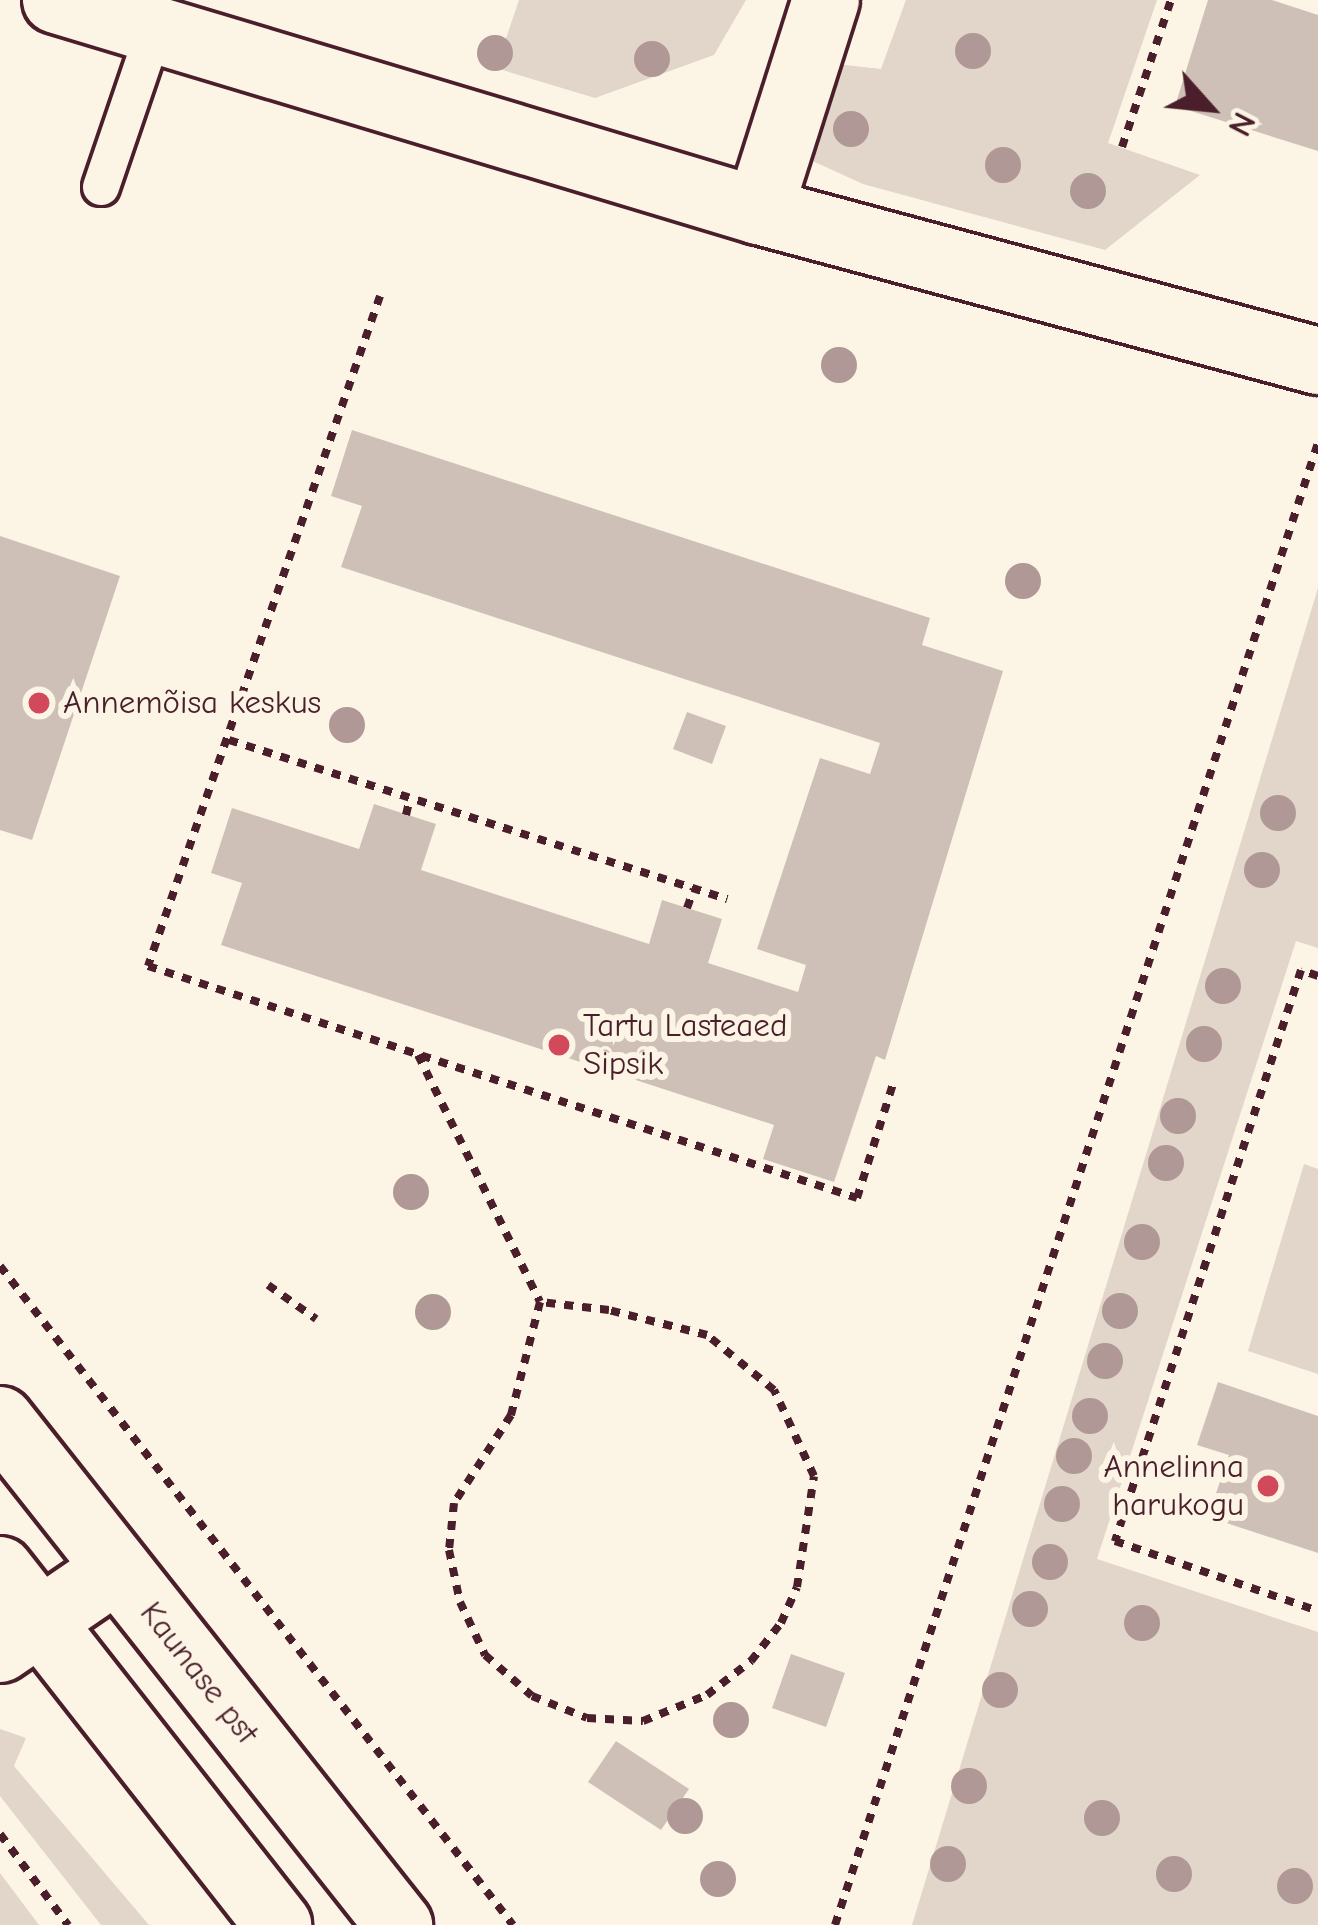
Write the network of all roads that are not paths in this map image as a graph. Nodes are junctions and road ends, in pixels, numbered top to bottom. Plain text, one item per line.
1 (56, 0) edge
2 (826, 0) edge
3 (155, 28) junction
4 (100, 187) dead end
5 (760, 211) junction
6 (1318, 361) edge
7 (0, 1420) edge
8 (0, 1570) edge
9 (117, 1570) junction
10 (20, 1635) edge
11 (278, 1925) edge
12 (399, 1925) edge

1 - 3 street
2 - 5 street
3 - 4 lane
3 - 5 street
5 - 6 street
7 - 9 street, Kaunase pst
8 - 10 street
9 - 10 street
9 - 12 street, Kaunase pst
10 - 11 street

